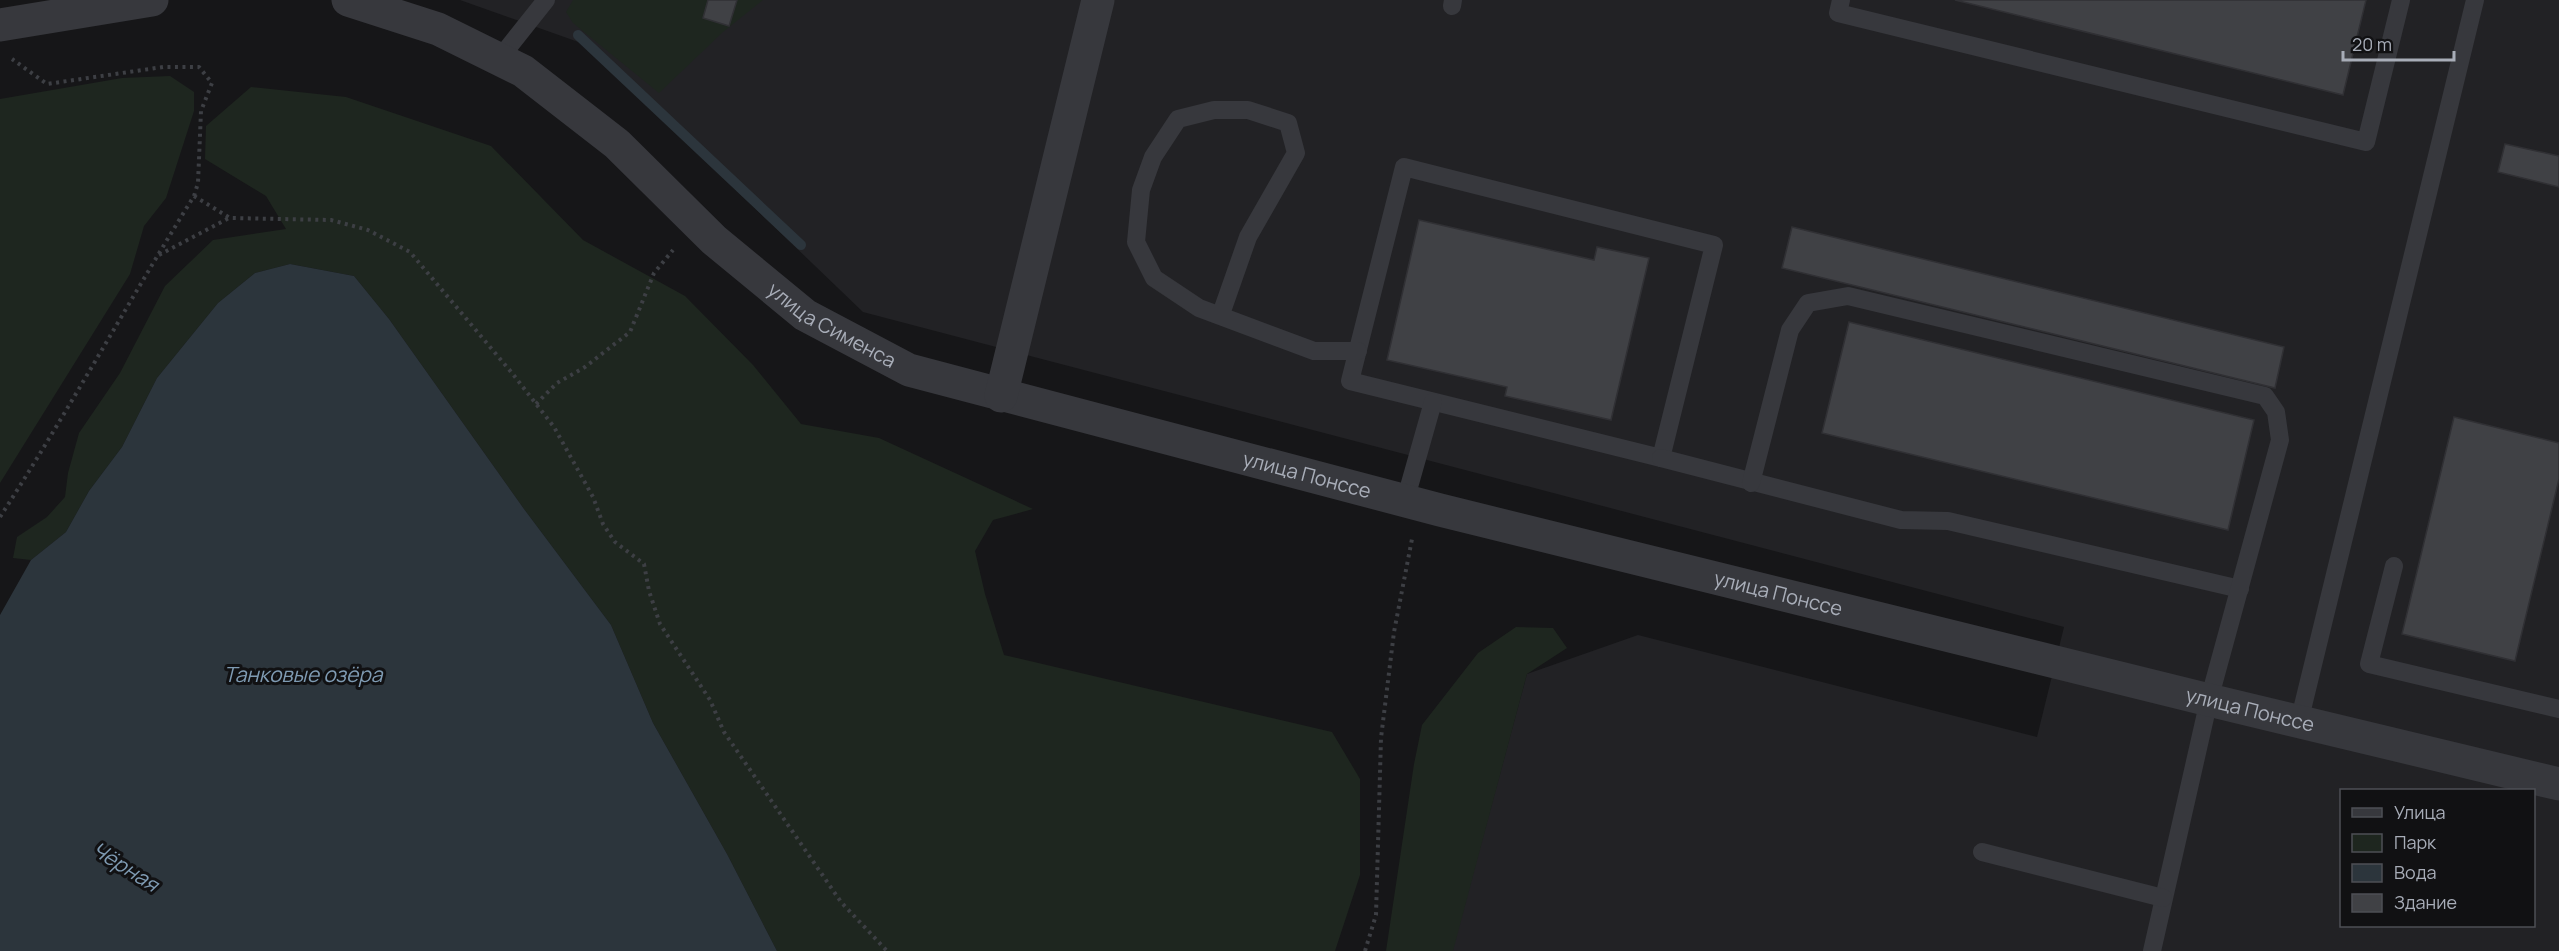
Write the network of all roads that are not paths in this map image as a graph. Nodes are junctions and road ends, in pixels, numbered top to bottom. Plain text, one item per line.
1 (152, 0) edge
2 (348, 0) edge
3 (546, 0) edge
4 (1098, 0) edge
5 (1841, 0) edge
6 (2401, 0) edge
7 (2475, 0) edge
8 (3, 40) edge
9 (499, 59) junction
10 (1221, 314) junction
11 (1358, 351) junction
12 (1001, 396) junction
13 (1433, 402) junction
14 (1661, 458) junction
15 (1751, 483) junction
16 (1411, 503) junction
17 (2394, 566) dead end
18 (2240, 589) junction
19 (2209, 700) junction
20 (2559, 709) edge
21 (2299, 722) junction
22 (2559, 784) edge
23 (1982, 852) dead end
24 (2163, 898) junction
25 (2152, 951) edge

1 - 8 street
2 - 9 street, улица Сименса
3 - 9 lane
4 - 12 street
5 - 6 lane
7 - 21 lane
9 - 12 street, улица Сименса
10 - 10 lane
10 - 11 lane
11 - 13 lane
11 - 14 lane
12 - 16 street, улица Понссе
13 - 14 lane
13 - 16 lane
14 - 15 lane
15 - 18 lane
15 - 18 lane
16 - 19 street, улица Понссе
17 - 20 lane
18 - 19 lane
19 - 21 street, улица Понссе
19 - 24 lane
21 - 22 street, улица Понссе
23 - 24 lane
24 - 25 lane

